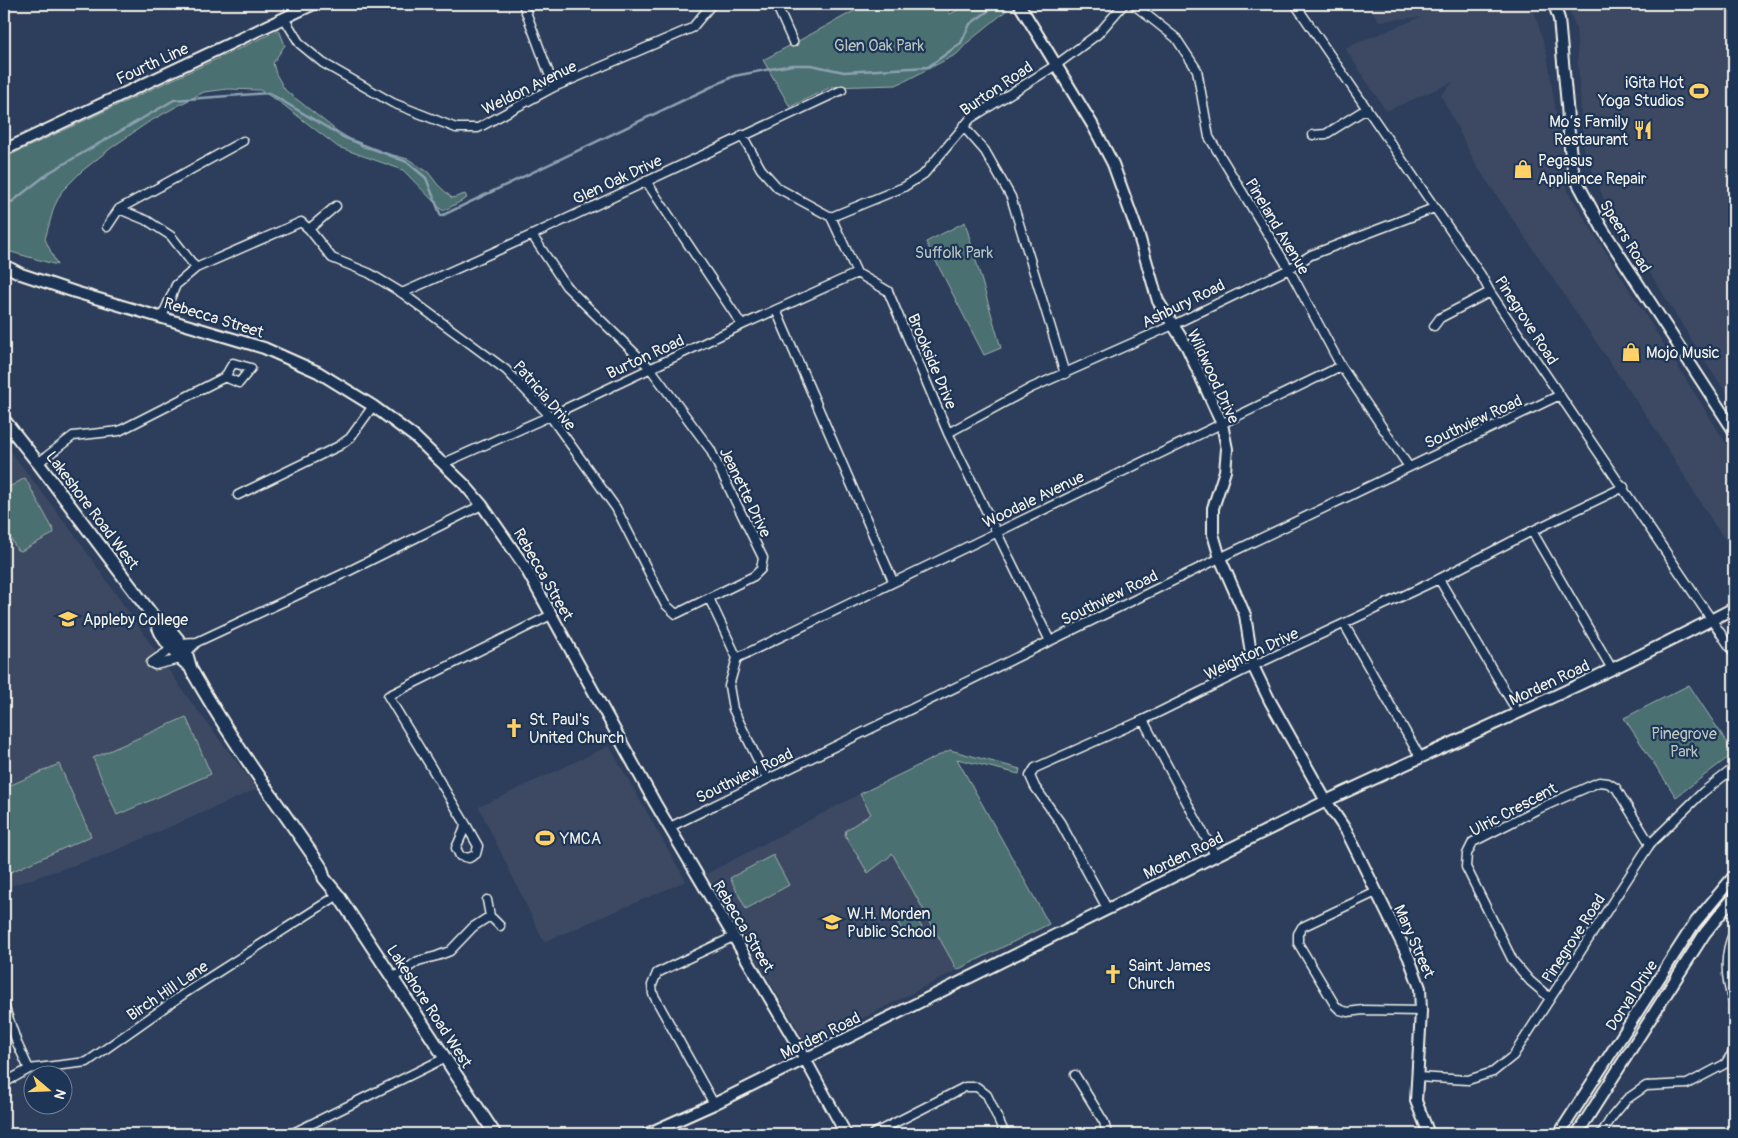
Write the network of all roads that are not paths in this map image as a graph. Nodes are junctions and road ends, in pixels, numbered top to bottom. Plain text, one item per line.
1 (314, 4) edge
2 (523, 4) edge
3 (712, 4) edge
4 (776, 4) edge
5 (1020, 4) edge
6 (1124, 4) edge
7 (1134, 4) edge
8 (1295, 4) edge
9 (1554, 4) edge
10 (284, 18) junction
11 (793, 42) dead end
12 (1056, 65) junction
13 (554, 87) junction
14 (842, 90) dead end
15 (1366, 110) junction
16 (963, 126) junction
17 (742, 135) junction
18 (1313, 135) dead end
19 (242, 141) dead end
20 (4, 150) edge
21 (646, 181) junction
22 (336, 206) dead end
23 (1434, 208) junction
24 (119, 209) junction
25 (831, 217) junction
26 (108, 227) dead end
27 (309, 229) junction
28 (532, 235) junction
29 (4, 265) edge
30 (196, 268) junction
31 (1289, 269) junction
32 (857, 273) junction
33 (1490, 292) junction
34 (402, 293) junction
35 (776, 310) junction
36 (162, 317) junction
37 (742, 325) junction
38 (1173, 325) junction
39 (1434, 326) dead end
40 (1341, 366) junction
41 (650, 368) junction
42 (1065, 374) junction
43 (225, 377) dead end
44 (1560, 394) junction
45 (373, 406) junction
46 (550, 416) junction
47 (4, 420) edge
48 (1222, 424) junction
49 (1734, 431) edge
50 (948, 433) junction
51 (38, 463) junction
52 (444, 463) junction
53 (1409, 467) junction
54 (1624, 488) junction
55 (238, 495) dead end
56 (482, 505) junction
57 (1532, 531) junction
58 (997, 532) junction
59 (1220, 558) junction
60 (1439, 579) junction
61 (893, 581) junction
62 (709, 598) junction
63 (1734, 608) edge
64 (551, 615) junction
65 (1713, 619) junction
66 (1344, 624) junction
67 (1050, 641) junction
68 (1734, 653) edge
69 (182, 654) junction
70 (737, 658) junction
71 (1253, 666) junction
72 (1612, 669) junction
73 (1518, 713) junction
74 (1143, 720) junction
75 (1420, 757) junction
76 (1734, 768) edge
77 (767, 779) junction
78 (1326, 801) junction
79 (465, 822) dead end
80 (670, 827) junction
81 (1650, 844) junction
82 (1215, 856) junction
83 (1734, 876) edge
84 (1376, 892) junction
85 (338, 895) junction
86 (1734, 897) edge
87 (486, 900) dead end
88 (1107, 908) junction
89 (490, 916) junction
90 (500, 926) dead end
91 (1734, 932) edge
92 (733, 937) junction
93 (392, 978) junction
94 (1550, 998) junction
95 (4, 1005) edge
96 (1734, 1005) edge
97 (1421, 1011) junction
98 (1734, 1051) edge
99 (445, 1058) junction
100 (805, 1059) junction
101 (28, 1066) edge
102 (54, 1066) edge
103 (22, 1073) edge
104 (1075, 1075) dead end
105 (1417, 1077) junction
106 (4, 1083) edge
107 (714, 1104) junction
108 (291, 1134) edge
109 (495, 1134) edge
110 (647, 1134) edge
111 (846, 1134) edge
112 (873, 1134) edge
113 (1005, 1134) edge
114 (1104, 1134) edge
115 (1430, 1134) edge
116 (1559, 1134) edge
117 (1577, 1134) edge
118 (1601, 1134) edge

1 - 10 street, Fourth Line
2 - 13 street
3 - 13 street, Weldon Avenue
4 - 11 street
5 - 12 street, Wildwood Drive
6 - 12 street, Burton Road
7 - 31 street, Pineland Avenue
8 - 15 street, Pinegrove Road
9 - 49 street, Speers Road
10 - 13 street, Weldon Avenue
10 - 20 street, Fourth Line
12 - 16 street, Burton Road
12 - 38 street, Wildwood Drive
14 - 17 street, Glen Oak Drive
15 - 18 street
15 - 23 street, Pinegrove Road
16 - 25 street, Burton Road
16 - 42 street
17 - 21 street, Glen Oak Drive
17 - 25 street
19 - 24 street
21 - 28 street, Glen Oak Drive
21 - 37 street
22 - 27 street
23 - 31 street, Ashbury Road
23 - 33 street, Pinegrove Road
24 - 26 street
24 - 30 street
25 - 32 street
27 - 30 street
27 - 34 street, Patricia Drive
28 - 34 street, Glen Oak Drive
28 - 41 street, Jeanette Drive
29 - 36 street, Rebecca Street
30 - 36 street
31 - 38 street, Ashbury Road
31 - 40 street, Pineland Avenue
32 - 35 street, Burton Road
32 - 50 street, Brookside Drive
33 - 39 street
33 - 44 street, Pinegrove Road
34 - 46 street, Patricia Drive
35 - 37 street, Burton Road
35 - 61 street
36 - 45 street, Rebecca Street
37 - 41 street, Burton Road
38 - 42 street, Ashbury Road
38 - 48 street, Wildwood Drive
40 - 48 street, Woodale Avenue
40 - 53 street, Pineland Avenue
41 - 46 street, Burton Road
41 - 62 street, Jeanette Drive
42 - 50 street, Ashbury Road
43 - 51 street
44 - 53 street, Southview Road
44 - 54 street, Pinegrove Road
45 - 52 street, Rebecca Street
45 - 55 street
46 - 52 street, Burton Road
46 - 62 street, Patricia Drive
47 - 51 main road, Lakeshore Road West
48 - 58 street, Woodale Avenue
48 - 59 street, Wildwood Drive
50 - 58 street, Brookside Drive
51 - 69 main road, Lakeshore Road West
52 - 56 street, Rebecca Street
53 - 59 street, Southview Road
54 - 57 street, Weighton Drive
54 - 65 street, Pinegrove Road
56 - 64 street, Rebecca Street
56 - 69 street
57 - 60 street, Weighton Drive
57 - 72 street
58 - 61 street, Woodale Avenue
58 - 67 street, Brookside Drive
59 - 67 street, Southview Road
59 - 71 street, Wildwood Drive
60 - 66 street, Weighton Drive
60 - 73 street
61 - 70 street, Woodale Avenue
62 - 70 street
63 - 65 street, Morden Road
64 - 79 street
64 - 80 street, Rebecca Street
65 - 68 street, Pinegrove Road
65 - 72 street, Morden Road
66 - 71 street, Weighton Drive
66 - 75 street
67 - 77 street, Southview Road
69 - 85 main road, Lakeshore Road West
70 - 77 street
71 - 74 street, Weighton Drive
71 - 78 street, Wildwood Drive
72 - 73 street, Morden Road
73 - 75 street, Morden Road
74 - 82 street
74 - 88 street, Weighton Drive
75 - 78 street, Morden Road
76 - 81 street, Pinegrove Road
77 - 80 street, Southview Road
78 - 82 street, Morden Road
78 - 84 street, Mary Street
80 - 92 street, Rebecca Street
81 - 94 street, Pinegrove Road
81 - 94 street, Ulric Crescent
82 - 88 street, Morden Road
83 - 116 street, Dorval Drive
84 - 97 street, Mary Street
84 - 97 street
85 - 93 main road, Lakeshore Road West
85 - 102 street, Birch Hill Lane
86 - 117 street, Dorval Drive
87 - 89 street
88 - 100 street, Morden Road
89 - 90 street
89 - 93 street
91 - 96 street
92 - 100 street, Rebecca Street
92 - 107 street
93 - 99 main road, Lakeshore Road West
94 - 105 street, Pinegrove Road
95 - 101 street
97 - 105 street, Mary Street
98 - 118 street
99 - 108 street
99 - 109 main road, Lakeshore Road West
100 - 107 street, Morden Road
100 - 111 street, Rebecca Street
103 - 106 street, Birch Hill Lane
104 - 114 street
105 - 115 street, Mary Street
107 - 110 street, Morden Road
112 - 113 street

